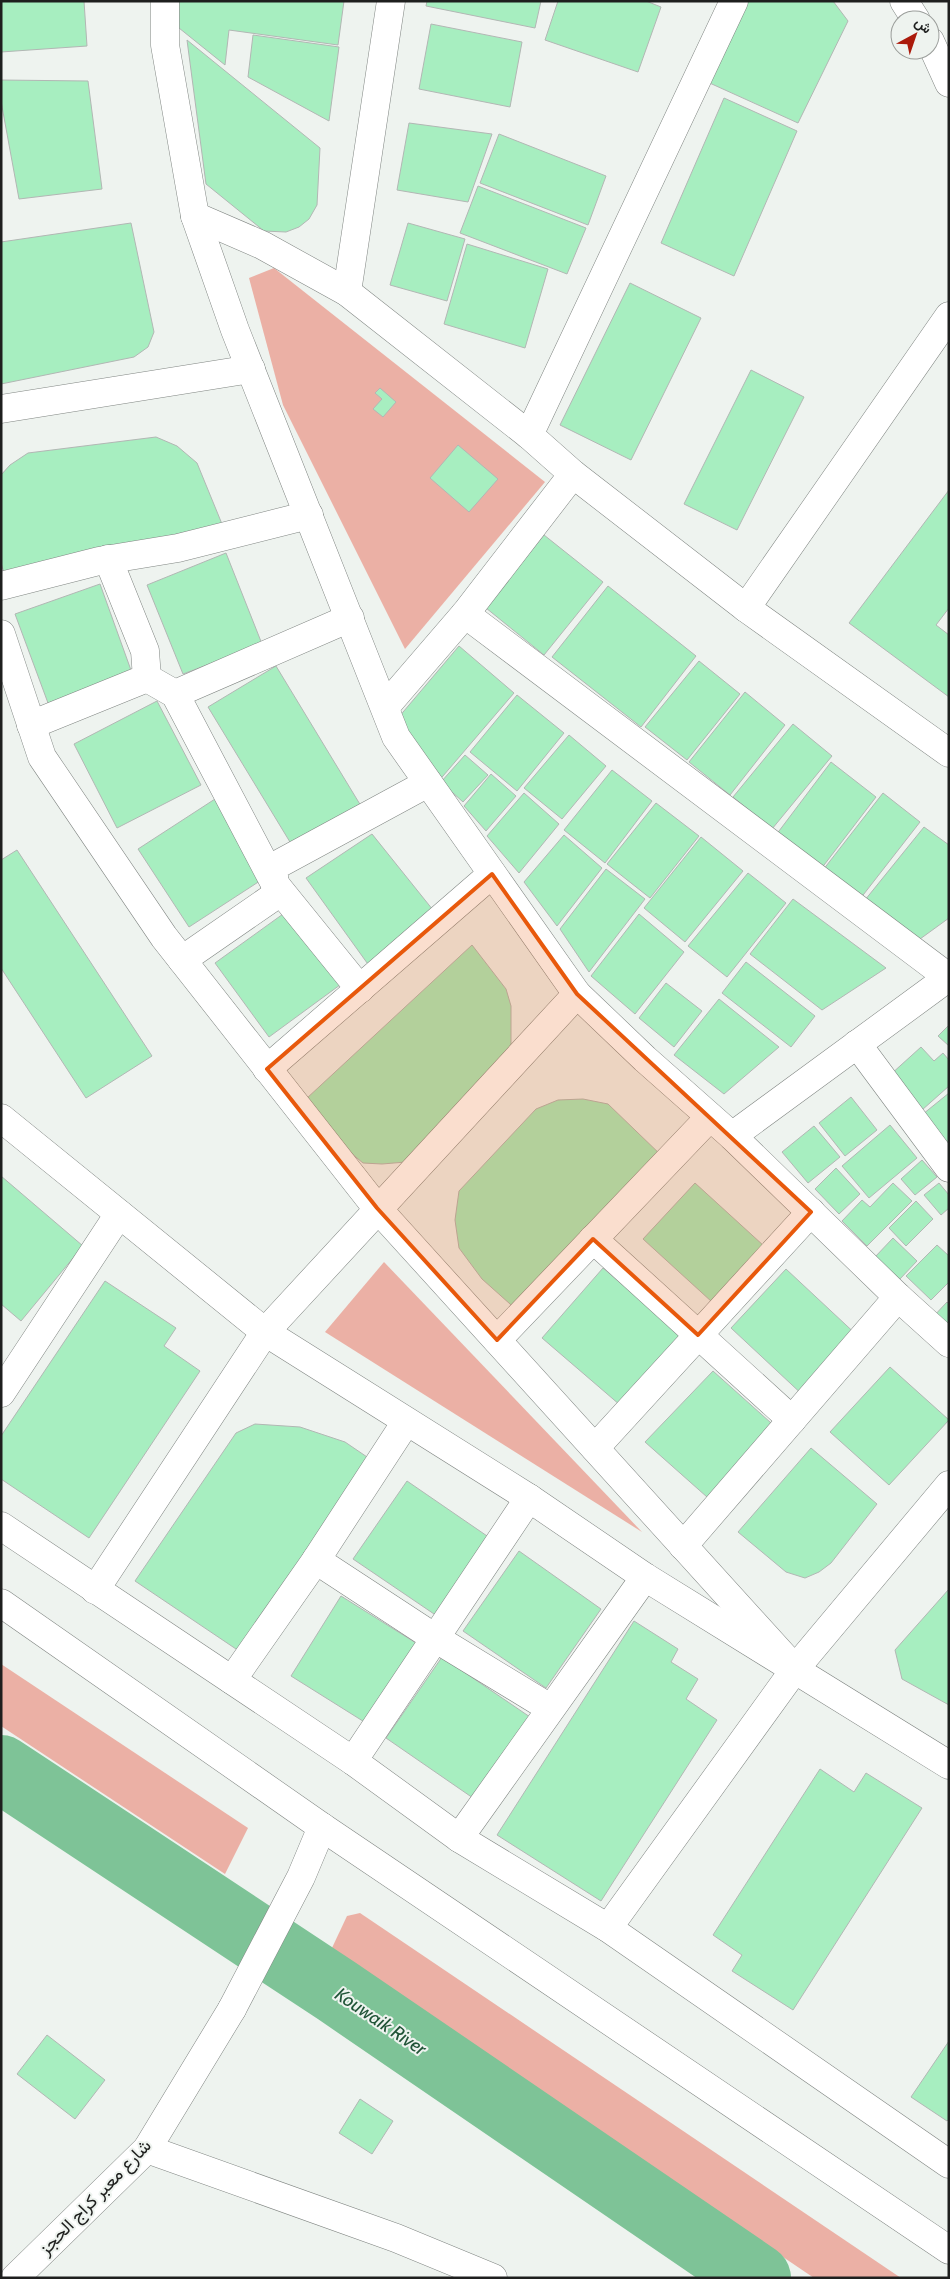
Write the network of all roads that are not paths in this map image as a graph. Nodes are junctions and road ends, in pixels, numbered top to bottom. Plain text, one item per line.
1 (165, 1) edge
2 (391, 1) edge
3 (734, 1) edge
4 (939, 60) edge
5 (949, 83) edge
6 (195, 216) junction
7 (347, 292) junction
8 (949, 316) edge
9 (251, 369) junction
10 (1, 409) edge
11 (529, 435) junction
12 (573, 474) junction
13 (309, 516) junction
14 (108, 559) junction
15 (1, 586) edge
16 (746, 608) junction
17 (465, 614) junction
18 (350, 618) junction
19 (1, 634) edge
20 (147, 678) junction
21 (175, 694) junction
22 (385, 707) junction
23 (31, 725) junction
24 (949, 753) edge
25 (428, 783) junction
26 (492, 874) junction
27 (275, 884) junction
28 (182, 960) junction
29 (948, 977) edge
30 (360, 989) junction
31 (577, 994) junction
32 (857, 1044) junction
33 (267, 1069) junction
34 (710, 1117) junction
35 (7, 1133) edge
36 (732, 1136) junction
37 (949, 1168) edge
38 (377, 1208) junction
39 (810, 1212) junction
40 (119, 1214) junction
41 (594, 1239) junction
42 (898, 1297) junction
43 (265, 1332) junction
44 (698, 1335) junction
45 (497, 1340) junction
46 (949, 1343) edge
47 (5, 1378) edge
48 (792, 1420) junction
49 (406, 1422) junction
50 (595, 1448) junction
51 (949, 1485) edge
52 (529, 1498) junction
53 (1, 1526) edge
54 (683, 1546) junction
55 (316, 1560) junction
56 (645, 1577) junction
57 (95, 1590) junction
58 (1, 1603) edge
59 (434, 1638) junction
60 (795, 1669) junction
61 (232, 1680) junction
62 (550, 1708) junction
63 (353, 1761) junction
64 (949, 1765) edge
65 (322, 1827) junction
66 (459, 1838) junction
67 (608, 1928) junction
68 (147, 2149) junction
69 (949, 2164) edge
70 (949, 2250) edge
71 (15, 2278) edge
72 (493, 2278) edge

1 - 6 street
2 - 7 street
3 - 11 street
4 - 5 street
6 - 7 street
6 - 9 street
7 - 11 street
8 - 16 street
9 - 10 street
9 - 13 street
11 - 12 street
12 - 16 street
12 - 17 street
13 - 14 street
13 - 18 street
14 - 15 street
14 - 20 street
16 - 24 street
17 - 22 street
17 - 29 street
18 - 21 street
18 - 22 street
19 - 23 street
20 - 21 street
20 - 23 street
21 - 27 street
22 - 25 street
23 - 28 street
25 - 26 street
25 - 27 street
26 - 30 street
26 - 31 street
27 - 28 street
27 - 30 street
28 - 33 street
29 - 32 street
30 - 33 street
31 - 34 street
31 - 38 street
32 - 36 street
32 - 37 street
33 - 38 street
34 - 36 street
34 - 41 street
35 - 40 street
36 - 39 street
38 - 43 street
38 - 45 street
39 - 42 street
39 - 44 street
40 - 43 street
40 - 47 street
41 - 44 street
41 - 45 street
42 - 46 street
42 - 48 street
43 - 49 street
43 - 57 street
44 - 48 street
44 - 50 street
45 - 50 street
48 - 54 street
49 - 52 street
49 - 55 street
50 - 54 street
51 - 60 street
52 - 56 street
52 - 59 street
53 - 57 street
54 - 60 street
55 - 59 street
55 - 61 street
56 - 60 street
56 - 62 street
57 - 61 street
58 - 65 street
59 - 62 street
59 - 63 street
60 - 64 street
60 - 67 street
61 - 63 street
62 - 66 street
63 - 66 street
65 - 68 street, شارع معبر كراج الحجز
65 - 70 street
66 - 67 street
67 - 69 street
68 - 71 street, شارع معبر كراج الحجز
68 - 72 street

